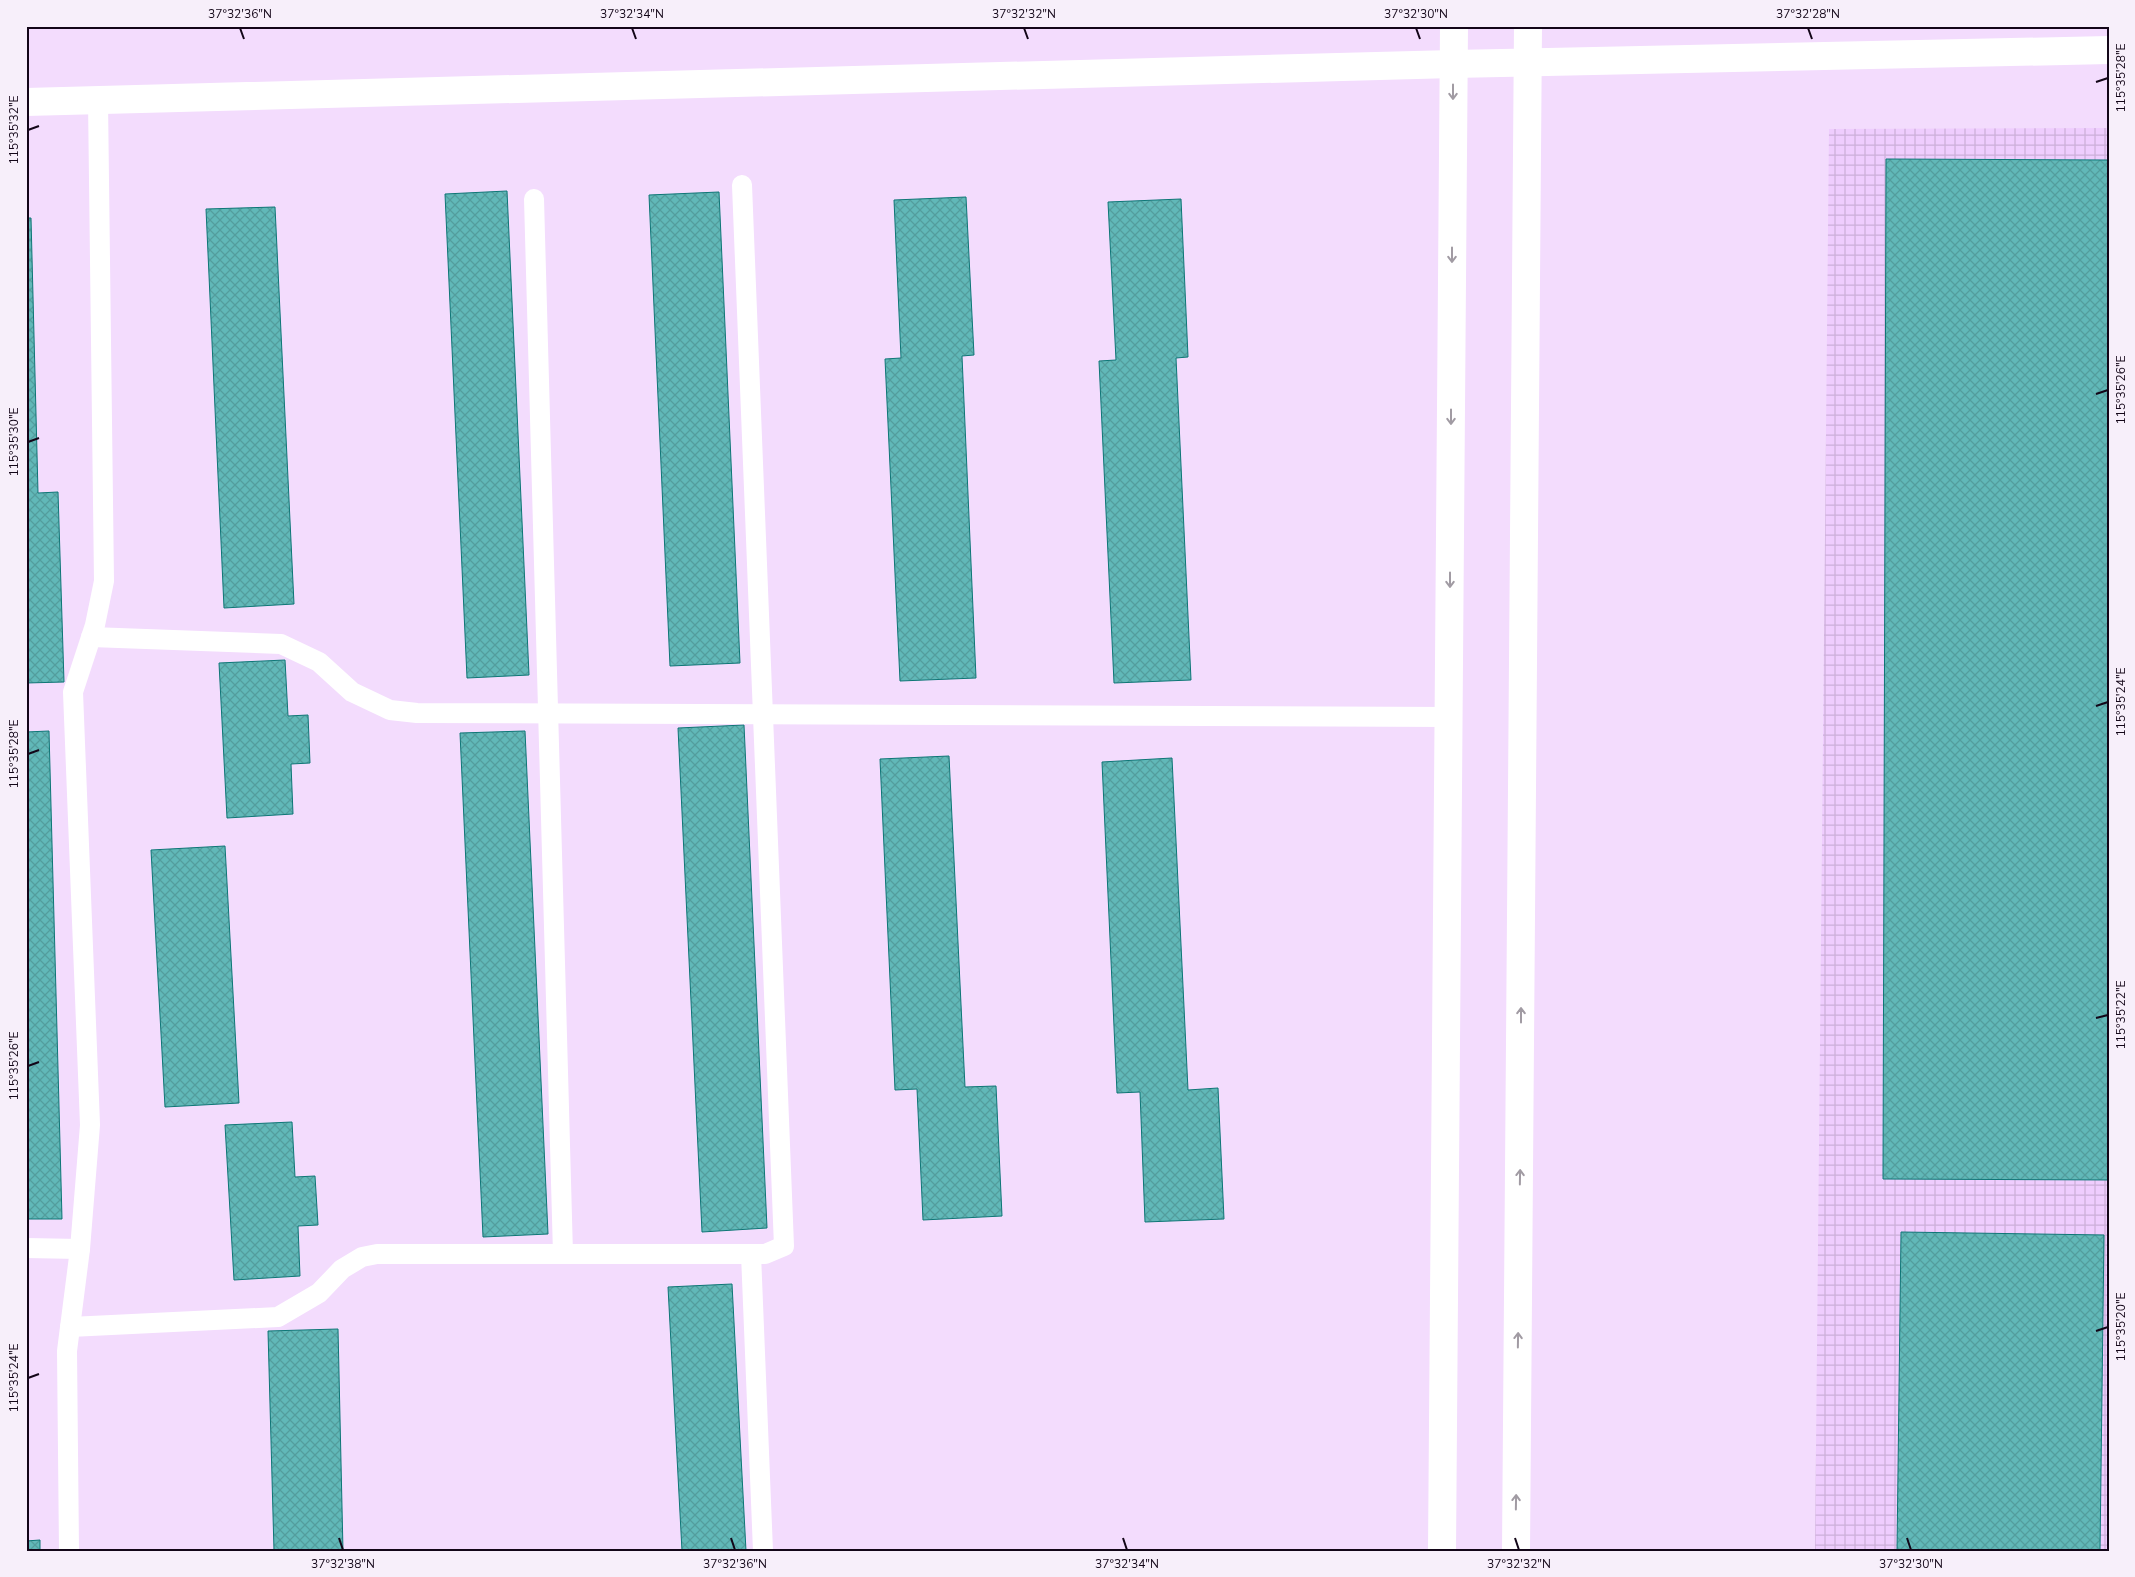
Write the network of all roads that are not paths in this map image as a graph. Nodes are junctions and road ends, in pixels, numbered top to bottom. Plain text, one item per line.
1 (1454, 26) edge
2 (1528, 26) edge
3 (2109, 50) edge
4 (1528, 63) junction
5 (1454, 64) junction
6 (98, 100) junction
7 (26, 102) edge
8 (742, 185) dead end
9 (534, 199) dead end
10 (91, 637) junction
11 (548, 714) junction
12 (763, 714) junction
13 (1449, 717) junction
14 (26, 1248) edge
15 (80, 1249) junction
16 (563, 1254) junction
17 (751, 1254) junction
18 (70, 1328) junction
19 (69, 1551) edge
20 (763, 1551) edge
21 (1442, 1551) edge
22 (1516, 1551) edge

1 - 5 main road
2 - 4 main road
3 - 4 main road
4 - 5 main road
22 -> 4 main road
5 - 6 main road
5 -> 13 main road
6 - 7 main road
6 - 10 lane
8 - 12 lane
9 - 11 lane
10 - 11 lane
10 - 15 lane
11 - 12 lane
11 - 16 lane
12 - 13 lane
12 - 17 lane
13 - 21 main road
14 - 15 lane
15 - 18 lane
16 - 17 lane
16 - 18 lane
17 - 20 lane
18 - 19 lane

